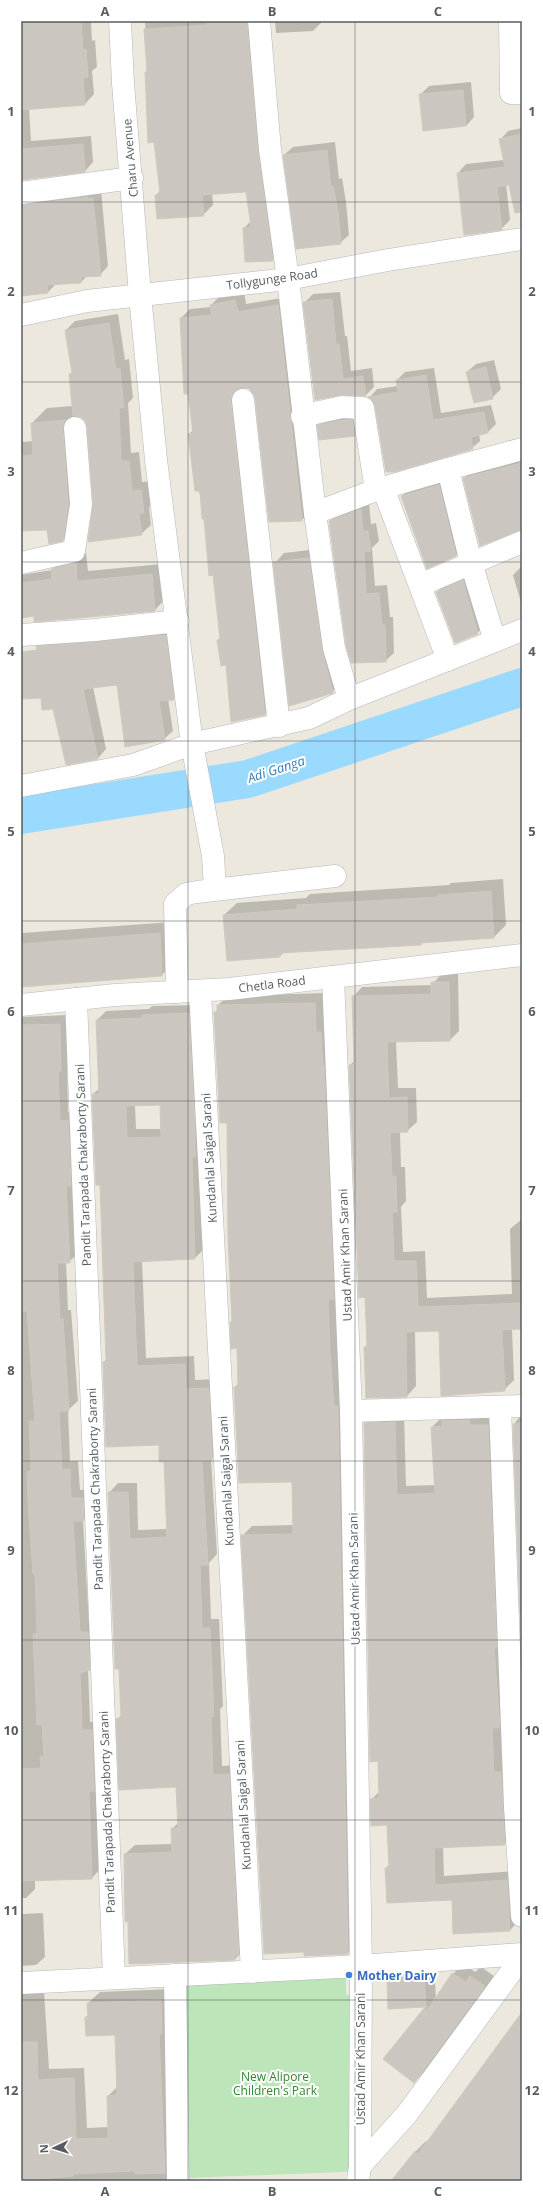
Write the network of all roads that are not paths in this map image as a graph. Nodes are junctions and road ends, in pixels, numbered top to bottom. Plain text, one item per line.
1 (120, 21) edge
2 (259, 21) edge
3 (510, 21) edge
4 (522, 93) edge
5 (132, 178) junction
6 (21, 193) edge
7 (522, 239) edge
8 (288, 279) junction
9 (140, 295) junction
10 (21, 314) edge
11 (243, 400) dead end
12 (302, 416) junction
13 (75, 428) dead end
14 (522, 449) edge
15 (448, 469) junction
16 (379, 489) junction
17 (315, 514) junction
18 (522, 542) edge
19 (21, 562) edge
20 (471, 563) junction
21 (420, 585) junction
22 (178, 621) junction
23 (522, 630) edge
24 (21, 635) edge
25 (495, 641) junction
26 (448, 660) junction
27 (349, 699) junction
28 (279, 726) junction
29 (193, 748) junction
30 (21, 786) edge
31 (335, 876) dead end
32 (215, 889) junction
33 (522, 955) edge
34 (333, 977) junction
35 (200, 990) junction
36 (177, 992) junction
37 (76, 999) junction
38 (21, 1005) edge
39 (522, 1406) edge
40 (500, 1407) junction
41 (351, 1411) junction
42 (519, 1807) edge
43 (522, 1916) edge
44 (522, 1954) edge
45 (522, 1957) edge
46 (361, 1966) junction
47 (252, 1972) junction
48 (175, 1975) junction
49 (114, 1978) junction
50 (21, 1983) edge
51 (359, 2173) edge
52 (178, 2181) edge

1 - 5 street, Charu Avenue
2 - 8 street
3 - 4 street
5 - 6 street
5 - 9 street, Charu Avenue
7 - 8 street, Tollygunge Road
8 - 9 street, Tollygunge Road
8 - 12 street
9 - 10 street, Tollygunge Road
9 - 22 street, Charu Avenue
11 - 28 street
12 - 16 street
12 - 17 street
13 - 19 street
14 - 15 street
15 - 16 street
15 - 20 street
16 - 17 street
16 - 21 street
17 - 27 street
18 - 20 street
20 - 21 street
20 - 25 street
21 - 26 street
22 - 24 street
22 - 29 street, Charu Avenue
23 - 25 street
25 - 26 street
26 - 27 street
27 - 28 street
28 - 29 street
29 - 30 street
29 - 32 street, Charu Avenue
31 - 32 street
32 - 36 street
33 - 34 street, Chetla Road
34 - 35 street, Chetla Road
34 - 41 street, Ustad Amir Khan Sarani
35 - 36 street, Chetla Road
35 - 47 street, Kundanlal Saigal Sarani
36 - 37 street, Chetla Road
37 - 38 street, Chetla Road
37 - 49 street, Pandit Tarapada Chakraborty Sarani
39 - 40 street
40 - 41 street
40 - 42 street
41 - 46 street, Ustad Amir Khan Sarani
42 - 43 street
44 - 46 street
45 - 51 street
46 - 47 street
46 - 51 street, Ustad Amir Khan Sarani
47 - 48 street
48 - 49 street
48 - 52 street
49 - 50 street

